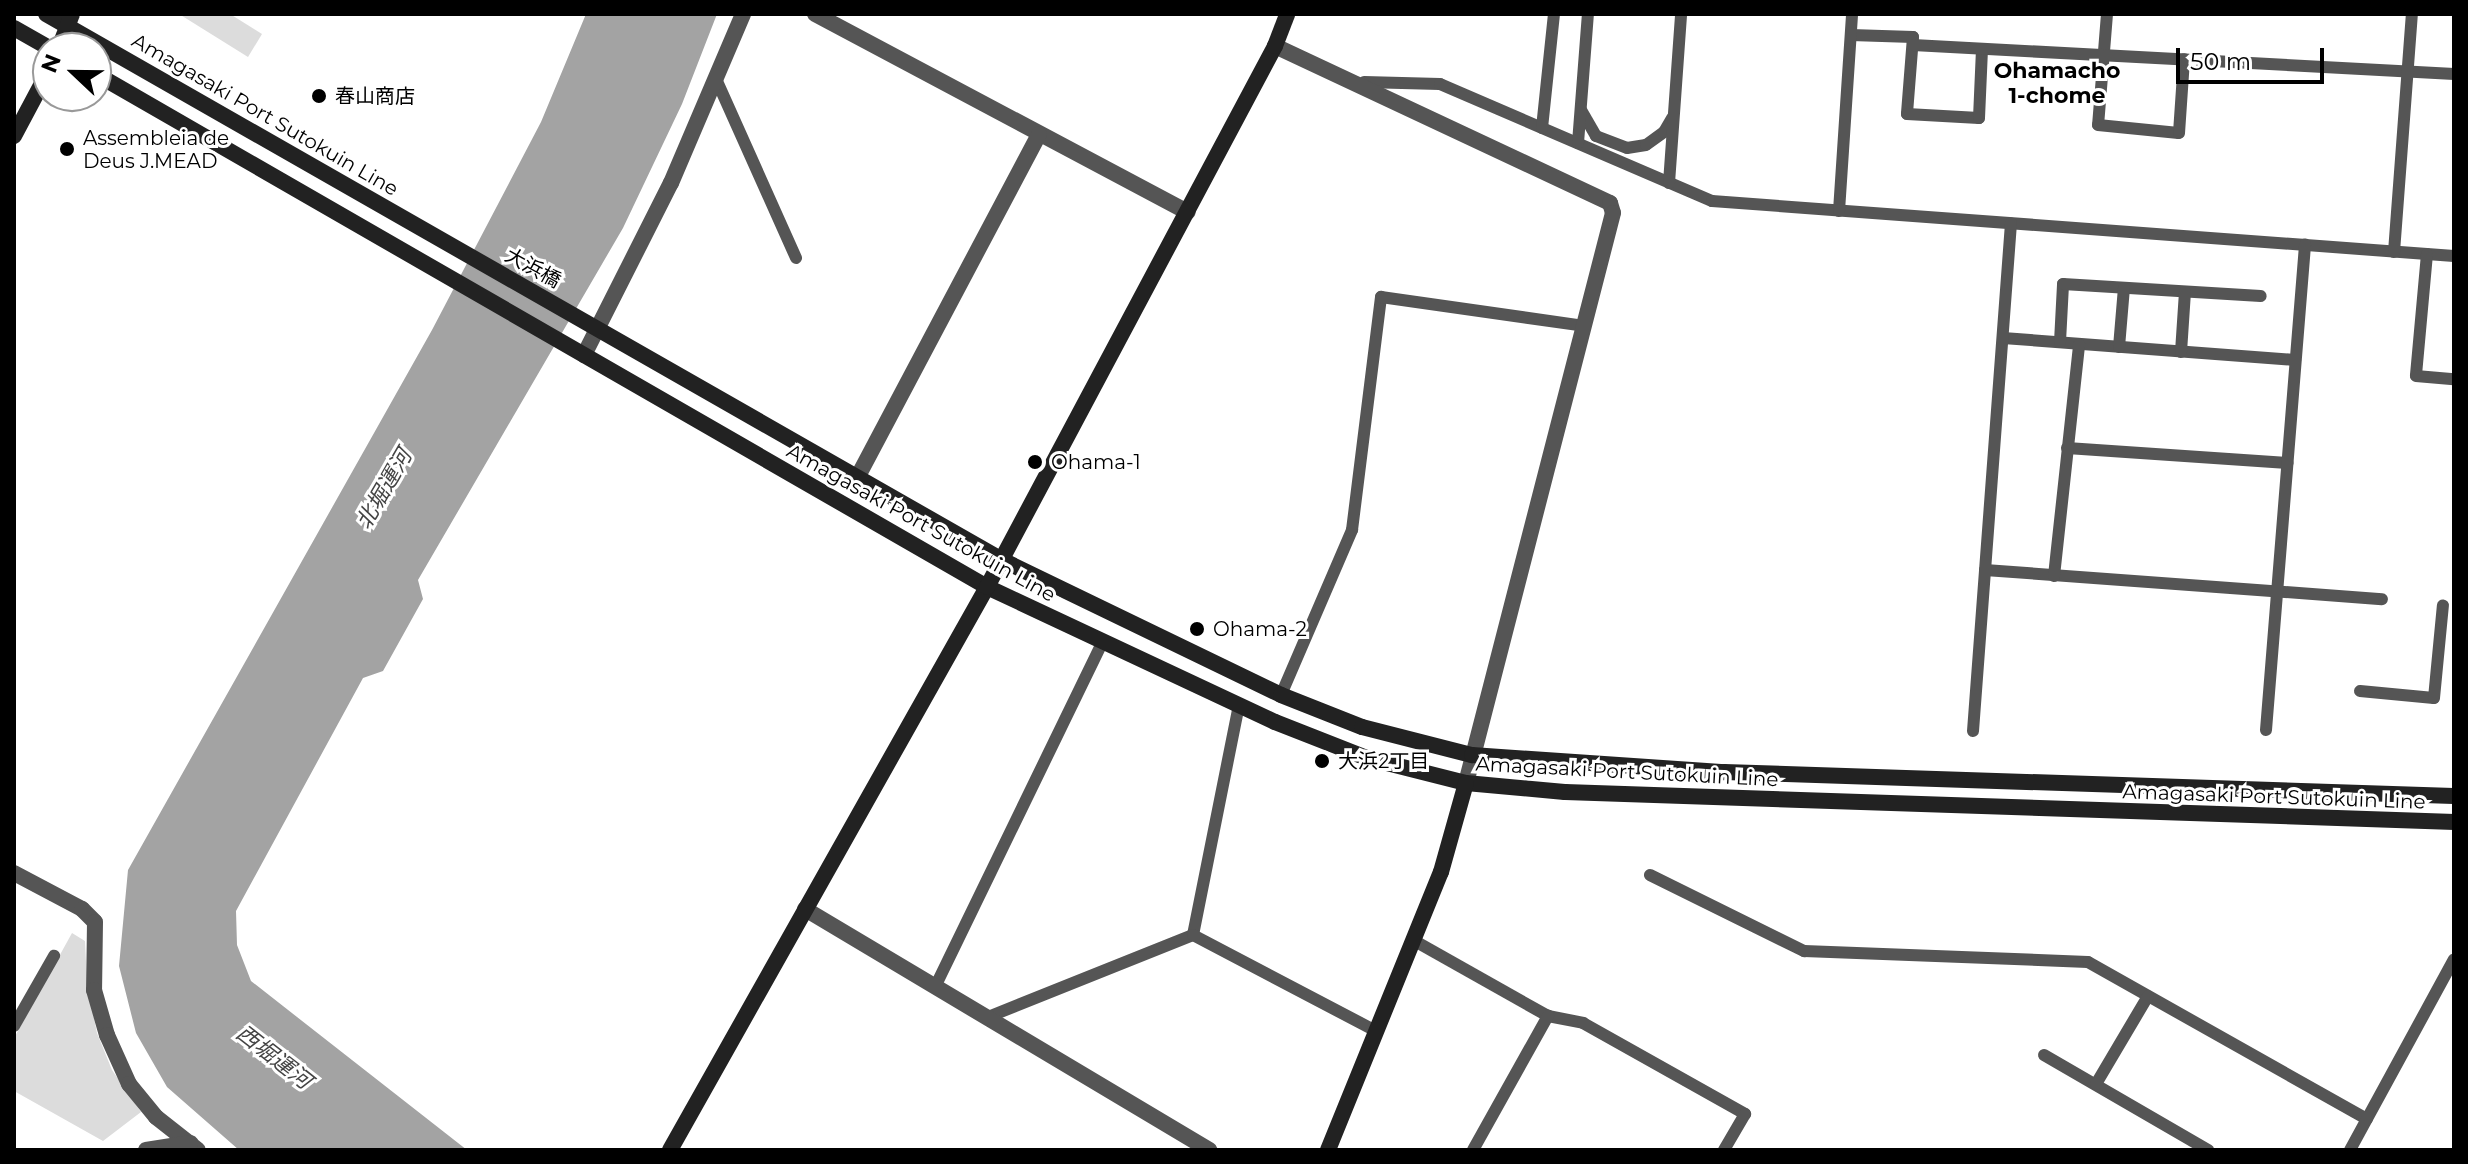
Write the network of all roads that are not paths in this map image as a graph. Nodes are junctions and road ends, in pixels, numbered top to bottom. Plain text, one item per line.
1 (46, 14) edge
2 (743, 14) edge
3 (815, 14) edge
4 (1287, 14) edge
5 (1554, 14) edge
6 (1588, 14) edge
7 (1681, 14) edge
8 (1852, 14) edge
9 (2107, 14) edge
10 (2412, 14) edge
11 (70, 20) edge
12 (14, 28) edge
13 (1851, 35) junction
14 (32, 38) edge
15 (1913, 45) junction
16 (1275, 46) junction
17 (1982, 49) junction
18 (2104, 55) junction
19 (2184, 59) junction
20 (2407, 71) junction
21 (2454, 74) edge
22 (1334, 75) junction
23 (716, 79) junction
24 (112, 83) edge
25 (32, 102) edge
26 (1581, 108) junction
27 (1674, 115) junction
28 (1542, 128) junction
29 (1039, 135) junction
30 (14, 136) edge
31 (1578, 143) junction
32 (1669, 183) junction
33 (1839, 211) junction
34 (1188, 212) junction
35 (2011, 223) junction
36 (2305, 245) junction
37 (463, 252) joint
38 (2394, 252) junction
39 (2427, 254) junction
40 (2454, 256) edge
41 (796, 258) dead end
42 (2124, 288) junction
43 (2185, 292) junction
44 (2261, 296) dead end
45 (583, 320) joint
46 (1584, 326) junction
47 (599, 329) junction
48 (2003, 338) junction
49 (2060, 342) junction
50 (2079, 344) junction
51 (2119, 347) junction
52 (2181, 352) junction
53 (584, 355) junction
54 (2295, 360) junction
55 (2454, 379) edge
56 (2067, 448) junction
57 (2287, 463) junction
58 (856, 480) junction
59 (1002, 560) junction
60 (1985, 570) junction
61 (2054, 576) junction
62 (987, 587) junction
63 (2277, 592) junction
64 (2382, 599) dead end
65 (2444, 605) edge
66 (1103, 641) junction
67 (2360, 691) dead end
68 (1281, 695) junction
69 (1239, 705) junction
70 (2266, 730) dead end
71 (1973, 731) dead end
72 (1472, 755) junction
73 (1466, 783) junction
74 (2454, 796) edge
75 (2454, 822) edge
76 (14, 873) edge
77 (1650, 875) dead end
78 (805, 909) junction
79 (1193, 935) junction
80 (1413, 940) junction
81 (54, 956) dead end
82 (2454, 959) edge
83 (936, 985) junction
84 (2148, 996) junction
85 (1548, 1016) junction
86 (988, 1017) junction
87 (14, 1026) edge
88 (1376, 1031) junction
89 (2044, 1055) dead end
90 (2096, 1084) junction
91 (2367, 1119) junction
92 (194, 1147) edge
93 (146, 1150) edge
94 (670, 1150) edge
95 (1210, 1150) edge
96 (1328, 1150) edge
97 (1473, 1150) edge
98 (1724, 1150) edge
99 (2208, 1150) edge
100 (2350, 1150) edge

1 - 11 main road, Amagasaki Port Sutokuin Line
2 - 23 street
3 - 29 street
4 - 16 main road
5 - 28 lane
6 - 26 lane
7 - 27 lane
8 - 13 lane
9 - 18 lane
10 - 20 lane
11 - 37 main road, Amagasaki Port Sutokuin Line
12 - 14 main road
13 - 15 lane
13 - 33 lane
15 - 17 lane
15 - 17 lane
16 - 22 street
16 - 34 main road
17 - 18 lane
18 - 19 lane
18 - 19 lane
19 - 20 lane
20 - 21 lane
20 - 38 lane
22 - 28 lane
22 - 46 street
23 - 41 lane
23 - 47 street
24 - 53 main road, Amagasaki Port Sutokuin Line
25 - 30 main road
26 - 27 lane
26 - 31 lane
27 - 32 lane
28 - 31 lane
29 - 34 street
29 - 58 street
31 - 32 lane
32 - 33 lane
33 - 35 lane
34 - 59 main road
35 - 36 lane
35 - 48 lane
36 - 38 lane
36 - 54 lane
37 - 45 main road, 大浜橋
38 - 39 lane
39 - 40 lane
39 - 55 lane
42 - 43 lane
42 - 49 lane
42 - 51 lane
43 - 44 lane
43 - 52 lane
45 - 47 main road, Amagasaki Port Sutokuin Line
46 - 68 lane
46 - 72 street
47 - 53 street
47 - 58 main road, Amagasaki Port Sutokuin Line
48 - 49 lane
48 - 60 lane
49 - 50 lane
50 - 51 lane
50 - 56 lane
51 - 52 lane
52 - 54 lane
53 - 62 main road, Amagasaki Port Sutokuin Line
54 - 57 lane
56 - 57 lane
56 - 61 lane
57 - 63 lane
58 - 59 main road, Amagasaki Port Sutokuin Line
59 - 62 main road
59 - 68 main road, Amagasaki Port Sutokuin Line
60 - 61 lane
60 - 71 lane
61 - 63 lane
62 - 66 main road, Amagasaki Port Sutokuin Line
62 - 78 main road
63 - 64 lane
63 - 70 lane
65 - 67 lane
66 - 69 main road, Amagasaki Port Sutokuin Line
66 - 83 lane
68 - 72 main road, Amagasaki Port Sutokuin Line
69 - 73 main road, Amagasaki Port Sutokuin Line
69 - 79 lane
72 - 73 street
72 - 74 main road, Amagasaki Port Sutokuin Line
73 - 75 main road, Amagasaki Port Sutokuin Line
73 - 80 main road
76 - 92 street
77 - 84 lane
78 - 83 street
78 - 94 main road
79 - 86 lane
79 - 88 lane
80 - 85 lane
80 - 88 main road
81 - 87 lane
82 - 91 lane
83 - 86 street
84 - 90 lane
84 - 91 lane
85 - 97 lane
85 - 98 lane
86 - 95 street
88 - 96 main road
89 - 90 lane
90 - 99 lane
91 - 100 lane
92 - 93 street

